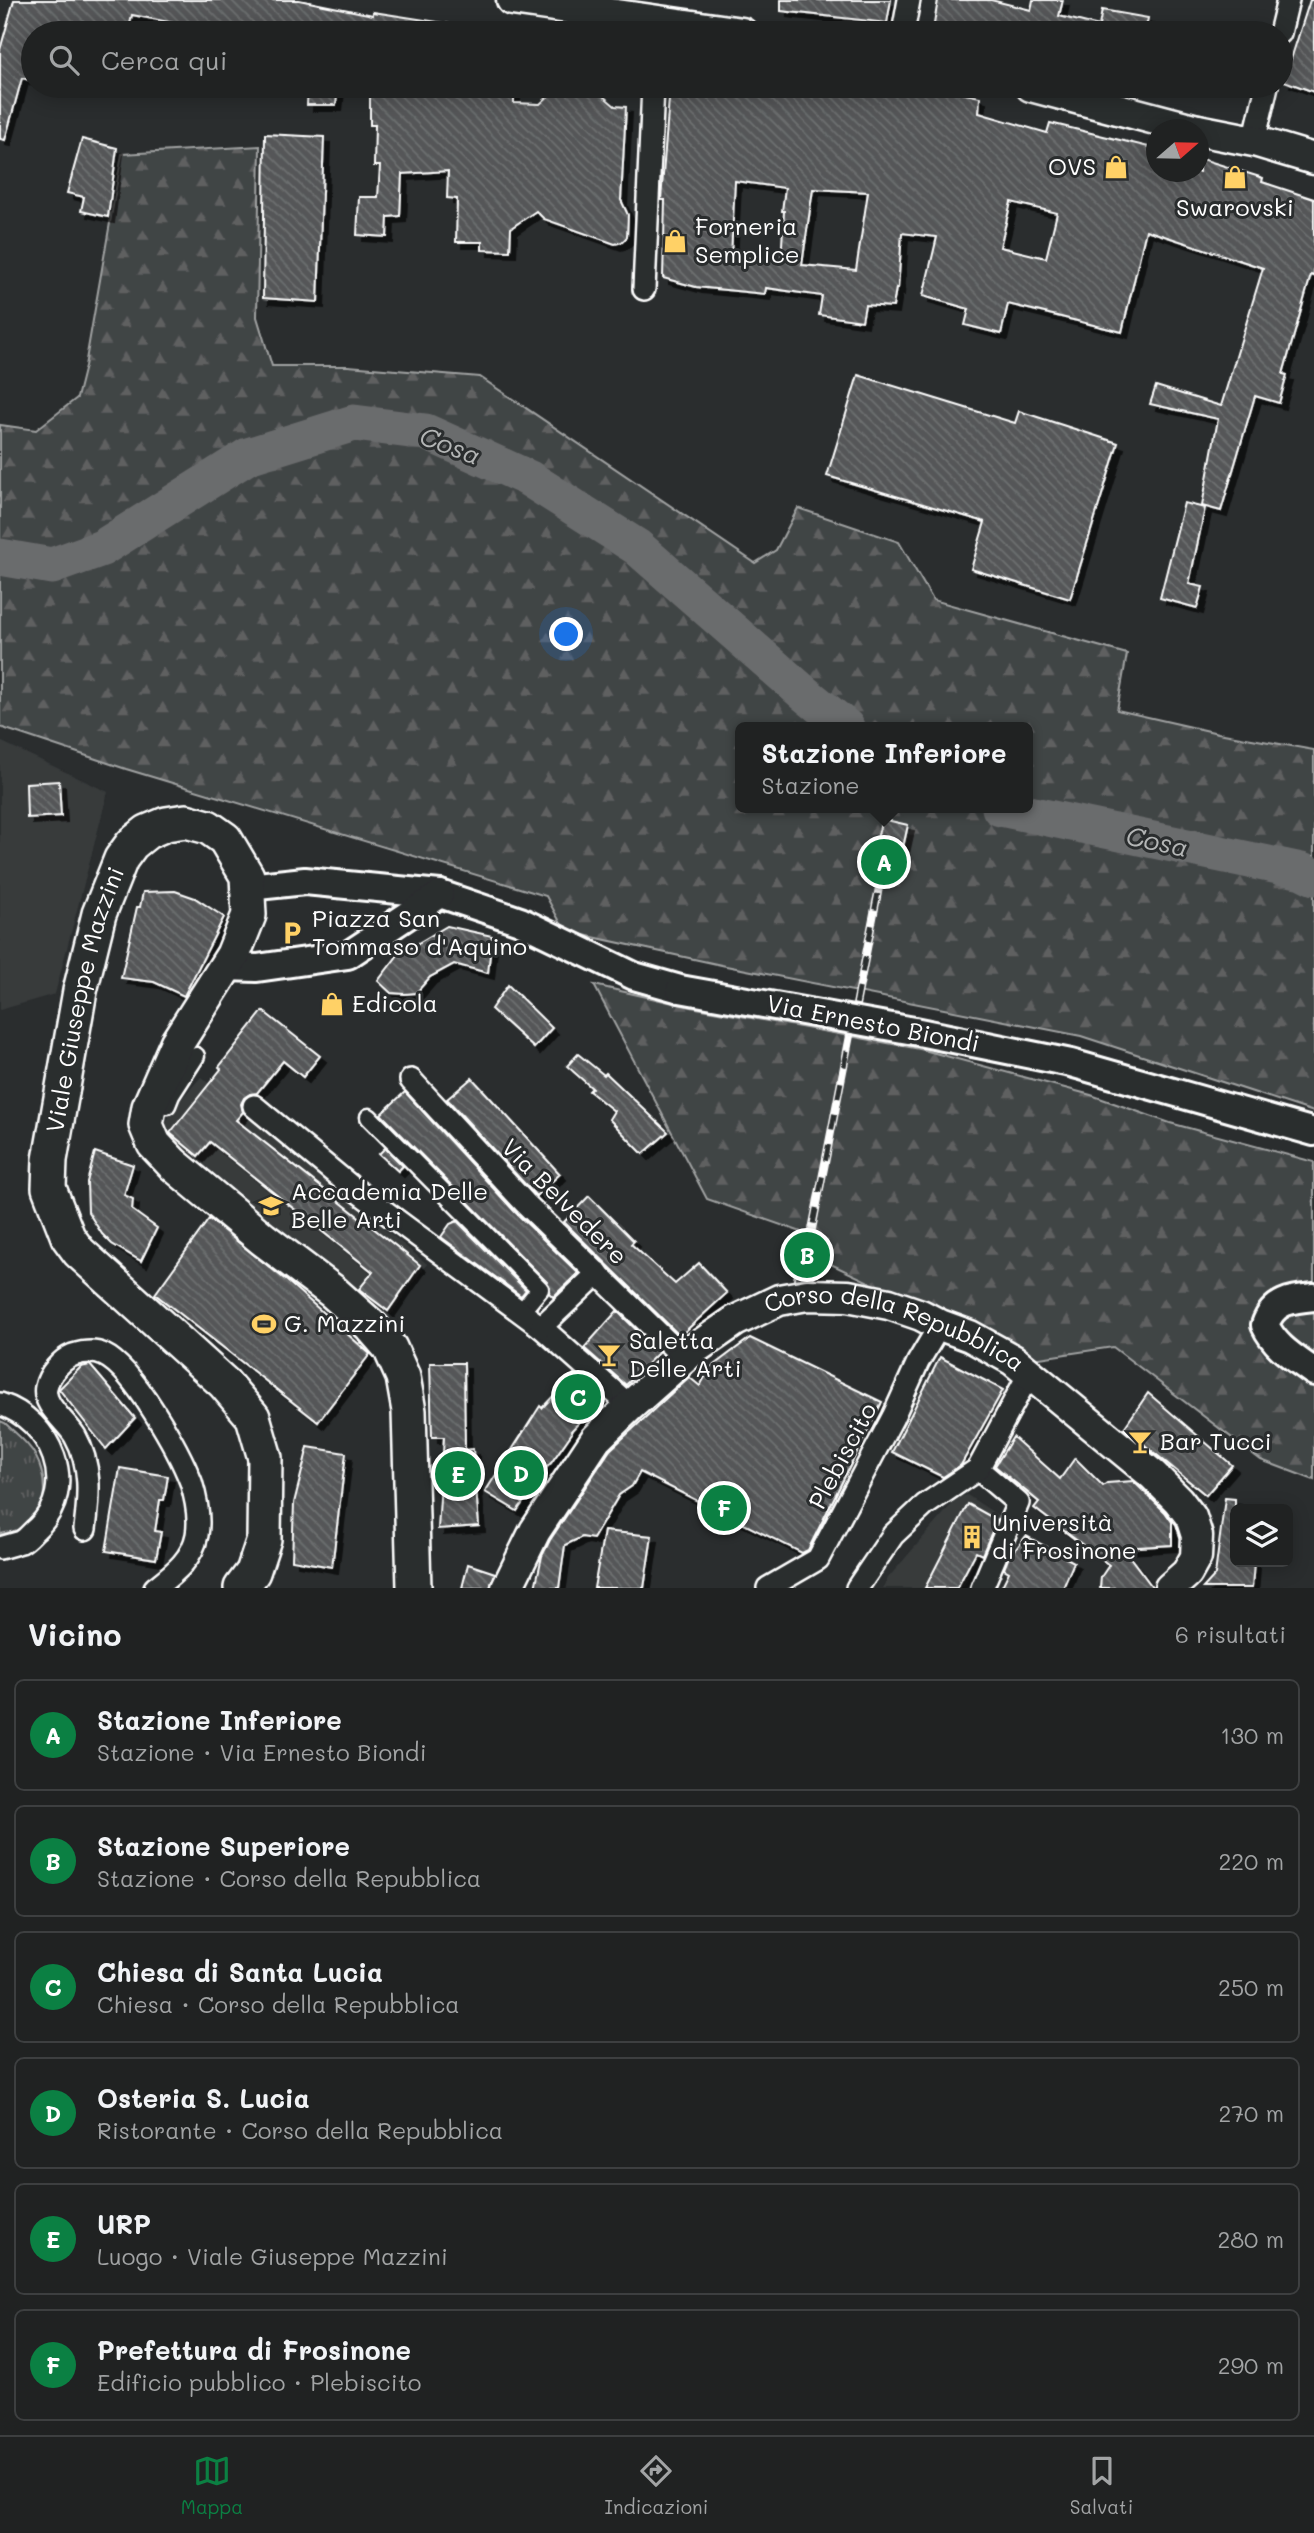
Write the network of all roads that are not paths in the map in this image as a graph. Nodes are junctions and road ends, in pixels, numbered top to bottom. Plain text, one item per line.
1 (512, 0) edge
2 (909, 0) edge
3 (1288, 0) edge
4 (555, 3) edge
5 (632, 21) edge
6 (905, 21) edge
7 (1283, 21) edge
8 (652, 98) edge
9 (1077, 98) edge
10 (1264, 98) edge
11 (1156, 119) edge
12 (1209, 132) edge
13 (1254, 141) junction
14 (1314, 159) edge
15 (644, 289) dead end
16 (248, 887) junction
17 (440, 894) junction
18 (225, 967) junction
19 (196, 1056) dead end
20 (411, 1080) dead end
21 (254, 1106) dead end
22 (369, 1117) dead end
23 (1314, 1132) edge
24 (212, 1196) junction
25 (598, 1273) junction
26 (1314, 1297) edge
27 (521, 1312) junction
28 (940, 1325) junction
29 (541, 1327) junction
30 (684, 1358) junction
31 (1314, 1371) edge
32 (1030, 1374) junction
33 (0, 1404) edge
34 (630, 1406) junction
35 (978, 1469) junction
36 (85, 1530) dead end
37 (0, 1548) edge
38 (155, 1588) edge
39 (241, 1588) edge
40 (414, 1588) edge
41 (507, 1588) edge
42 (768, 1588) edge
43 (857, 1588) edge
44 (982, 1588) edge
45 (1170, 1588) edge

1 - 4 main road
2 - 6 street
3 - 7 street
4 - 5 main road
8 - 15 street
9 - 11 main road
10 - 13 street
12 - 13 main road
13 - 14 main road
16 - 17 street, Via Ernesto Biondi
16 - 18 main road, Viale Giuseppe Mazzini
16 - 39 main road, Viale Giuseppe Mazzini
17 - 18 street
17 - 23 street, Via Ernesto Biondi, bridge
18 - 24 main road, Viale Giuseppe Mazzini
19 - 24 street, Viale Giuseppe Mazzini
20 - 25 street, Via Belvedere
21 - 27 street
22 - 27 street
24 - 40 main road, Viale Giuseppe Mazzini
25 - 29 street
25 - 30 street, Via Belvedere
26 - 31 street
27 - 29 street
28 - 30 main road, Corso della Repubblica
28 - 32 main road, Corso della Repubblica
28 - 42 street, Plebiscito
29 - 34 street
30 - 34 main road, Corso della Repubblica
32 - 35 street
32 - 45 main road, Corso della Repubblica
33 - 37 street
34 - 41 main road, Corso della Repubblica
35 - 43 street
35 - 44 street
36 - 38 street

